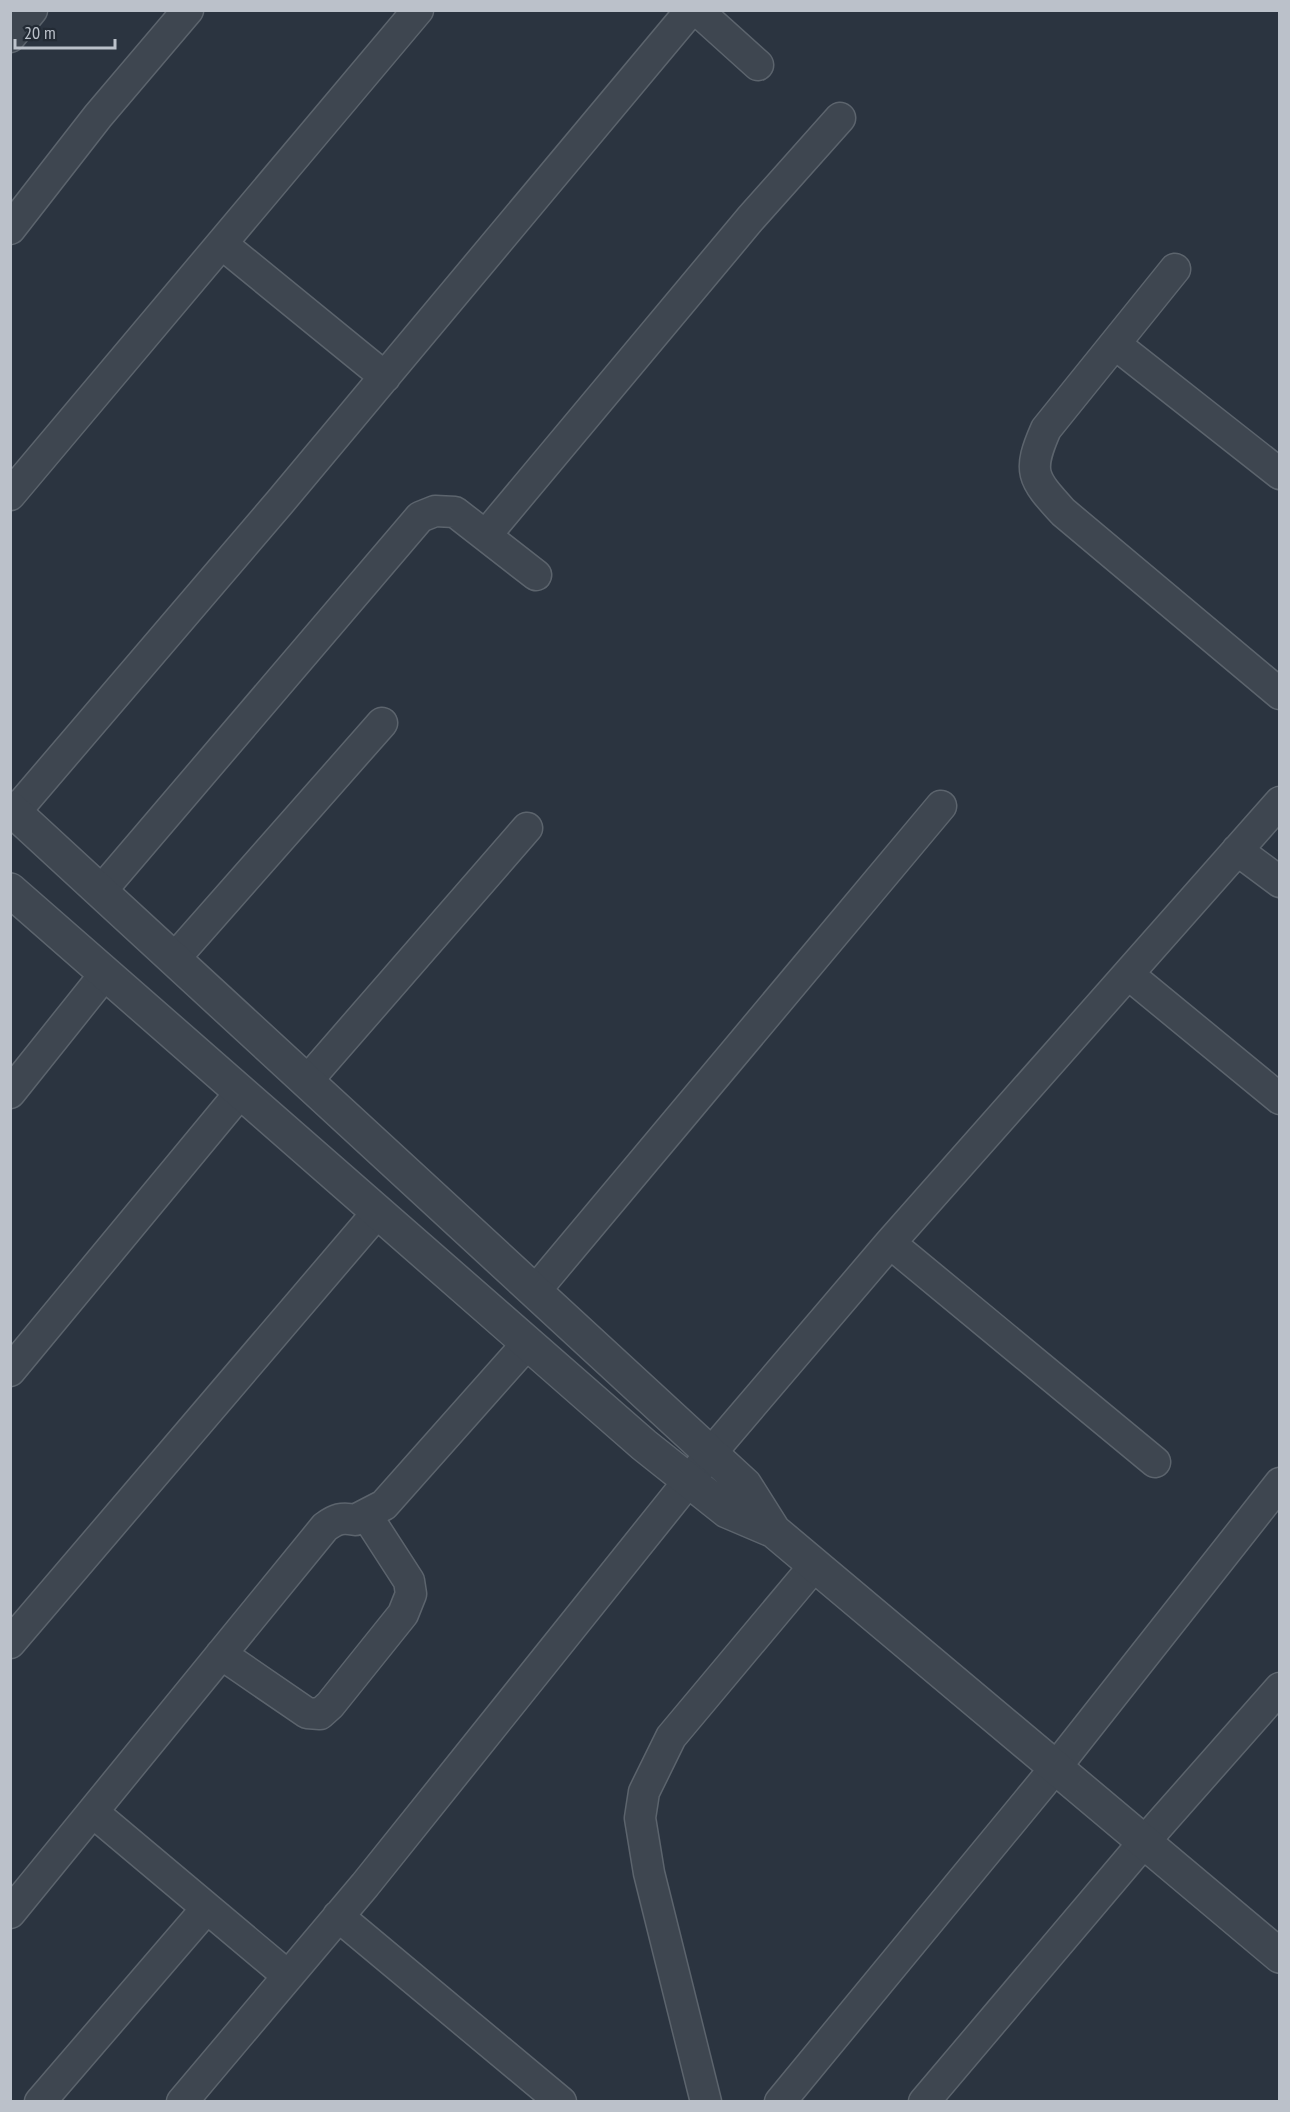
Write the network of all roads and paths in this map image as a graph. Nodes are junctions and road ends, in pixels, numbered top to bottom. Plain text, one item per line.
1 (33, 10) edge
2 (188, 10) edge
3 (418, 10) edge
4 (691, 10) edge
5 (697, 10) edge
6 (10, 37) edge
7 (758, 65) dead end
8 (840, 118) dead end
9 (10, 229) edge
10 (222, 244) junction
11 (1175, 269) dead end
12 (1115, 344) junction
13 (385, 376) junction
14 (1280, 474) edge
15 (10, 495) edge
16 (486, 535) junction
17 (536, 575) dead end
18 (1280, 694) edge
19 (382, 723) dead end
20 (1280, 802) edge
21 (941, 806) dead end
22 (13, 810) edge
23 (527, 828) dead end
24 (1237, 850) junction
25 (1280, 882) edge
26 (10, 890) edge
27 (101, 891) junction
28 (174, 959) junction
29 (105, 974) junction
30 (1128, 974) junction
31 (307, 1081) junction
32 (10, 1093) edge
33 (240, 1093) junction
34 (1280, 1099) edge
35 (377, 1213) junction
36 (890, 1243) junction
37 (535, 1291) junction
38 (527, 1344) junction
39 (17, 1350) edge
40 (711, 1453) junction
41 (1155, 1462) dead end
42 (689, 1481) junction
43 (1280, 1483) edge
44 (367, 1516) junction
45 (774, 1531) junction
46 (815, 1565) junction
47 (10, 1643) edge
48 (221, 1654) junction
49 (1280, 1688) edge
50 (1056, 1767) junction
51 (94, 1813) junction
52 (1144, 1842) junction
53 (207, 1908) junction
54 (10, 1913) edge
55 (338, 1916) junction
56 (1280, 1956) edge
57 (288, 1976) junction
58 (40, 2102) edge
59 (182, 2102) edge
60 (561, 2102) edge
61 (706, 2102) edge
62 (780, 2102) edge
63 (924, 2102) edge

1 - 6 street
2 - 9 street
3 - 10 street
4 - 13 street
5 - 7 street
8 - 16 street
10 - 13 street
10 - 15 street
11 - 12 street
12 - 14 street
12 - 18 street
13 - 22 street
16 - 17 street
16 - 27 street
19 - 28 street
20 - 24 street
21 - 37 street
22 - 27 street
23 - 31 street
24 - 25 street
24 - 30 street
26 - 29 street
27 - 28 street
28 - 31 street
29 - 32 street
29 - 33 street
30 - 34 street
30 - 36 street
31 - 37 street
33 - 35 street
33 - 39 street
35 - 38 street
35 - 47 street
36 - 40 street
36 - 41 street
37 - 40 street
38 - 42 street
38 - 44 street
40 - 42 street
40 - 45 street
42 - 45 street
42 - 55 street
43 - 50 street
44 - 48 street
44 - 48 street
45 - 46 street
46 - 50 street
46 - 61 street
48 - 51 street
49 - 52 street
50 - 52 street
50 - 62 street
51 - 53 street
51 - 54 street
52 - 56 street
52 - 63 street
53 - 57 street
53 - 58 street
55 - 57 street
55 - 60 street
57 - 59 street

